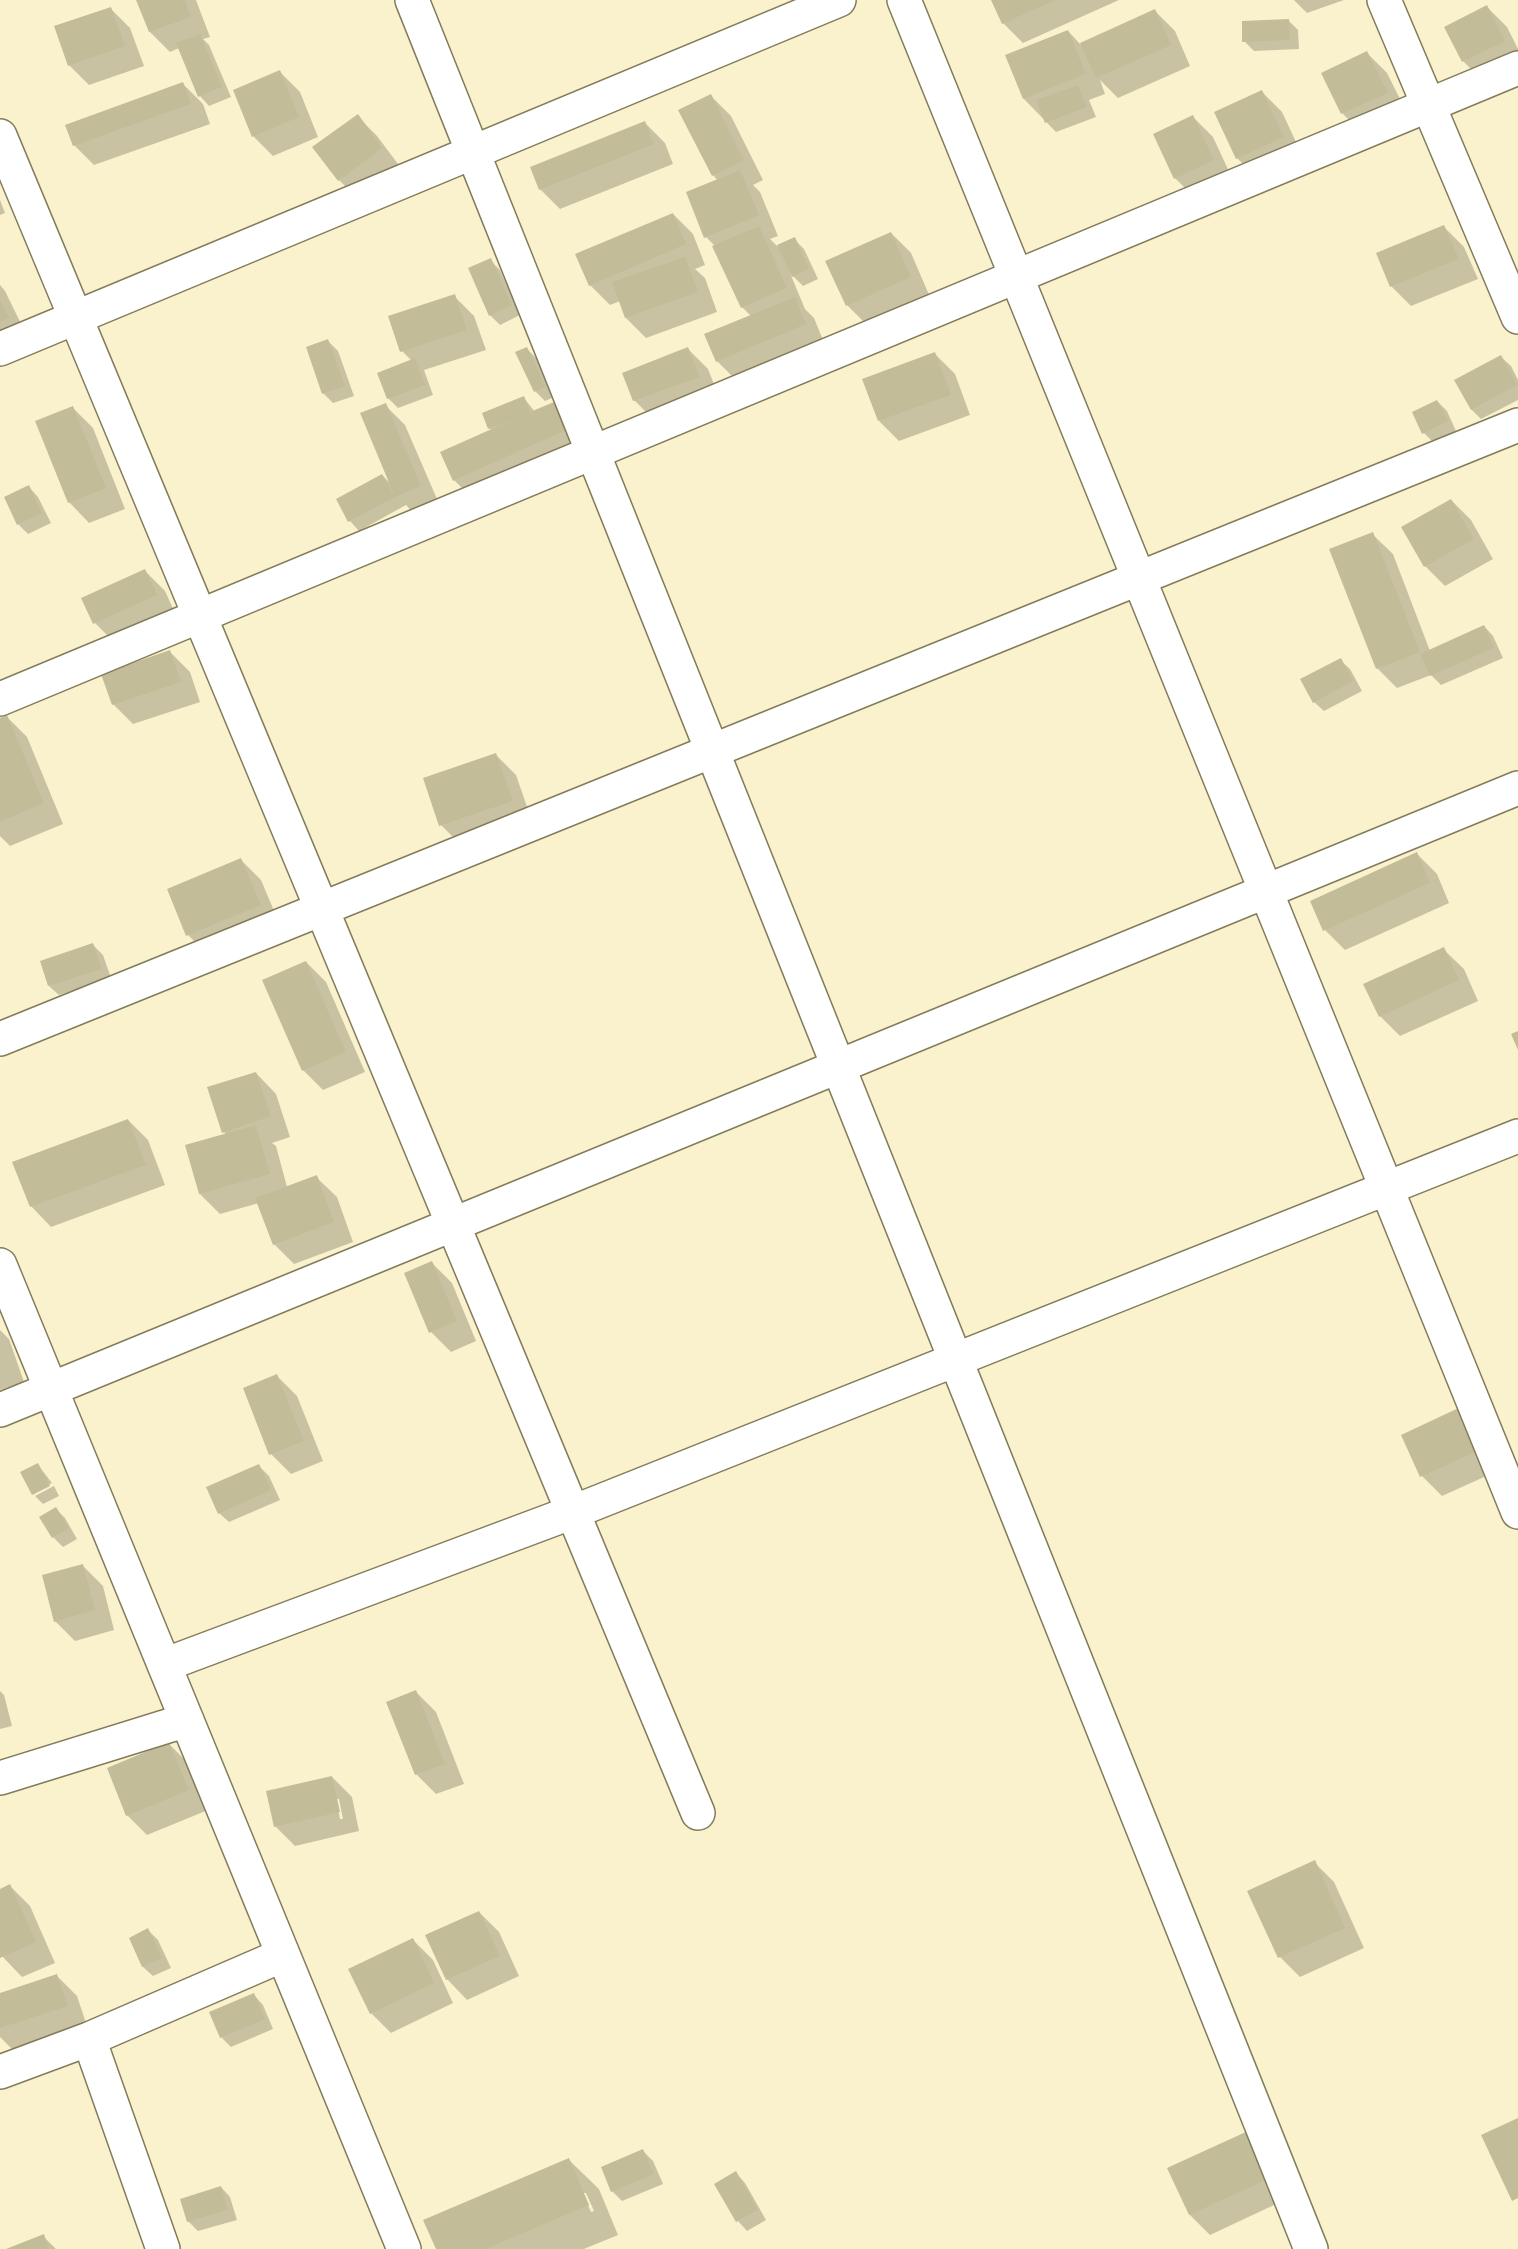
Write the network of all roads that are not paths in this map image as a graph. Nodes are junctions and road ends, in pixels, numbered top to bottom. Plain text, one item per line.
1 (412, 0) edge
2 (839, 0) edge
3 (904, 0) edge
4 (1384, 0) edge
5 (1518, 68) edge
6 (1428, 105) junction
7 (0, 136) edge
8 (473, 153) junction
9 (1016, 276) junction
10 (1518, 317) edge
11 (76, 318) junction
12 (0, 349) edge
13 (1518, 425) edge
14 (592, 453) junction
15 (1139, 578) junction
16 (200, 616) junction
17 (0, 699) edge
18 (712, 751) junction
19 (1518, 788) edge
20 (1266, 891) junction
21 (321, 909) junction
22 (0, 1039) edge
23 (838, 1066) junction
24 (1518, 1136) edge
25 (1386, 1188) junction
26 (453, 1224) junction
27 (0, 1265) edge
28 (955, 1360) junction
29 (51, 1390) junction
30 (0, 1410) edge
31 (1516, 1499) edge
32 (573, 1512) junction
33 (164, 1665) junction
34 (187, 1719) junction
35 (0, 1778) edge
36 (698, 1813) dead end
37 (283, 1955) junction
38 (89, 2039) junction
39 (0, 2072) edge
40 (162, 2249) edge
41 (404, 2249) edge
42 (1311, 2249) edge

1 - 8 street
2 - 8 street
3 - 9 street
4 - 6 street
5 - 6 street
6 - 9 street
6 - 10 street
7 - 11 street
8 - 11 street
8 - 14 street
9 - 14 street
9 - 15 street
11 - 12 street
11 - 16 street
13 - 15 street
14 - 16 street
14 - 18 street
15 - 18 street
15 - 20 street
16 - 17 street
16 - 21 street
18 - 21 street
18 - 23 street
19 - 20 street
20 - 23 street
20 - 25 street
21 - 22 street
21 - 26 street
23 - 26 street
23 - 28 street
24 - 25 street
25 - 28 street
25 - 31 street
26 - 29 street
26 - 32 street
27 - 29 street
28 - 32 street
28 - 42 street
29 - 30 street
29 - 33 street
32 - 33 street
32 - 36 street
33 - 34 street
34 - 35 street
34 - 37 street
37 - 38 street
37 - 41 street
38 - 39 street
38 - 40 street

